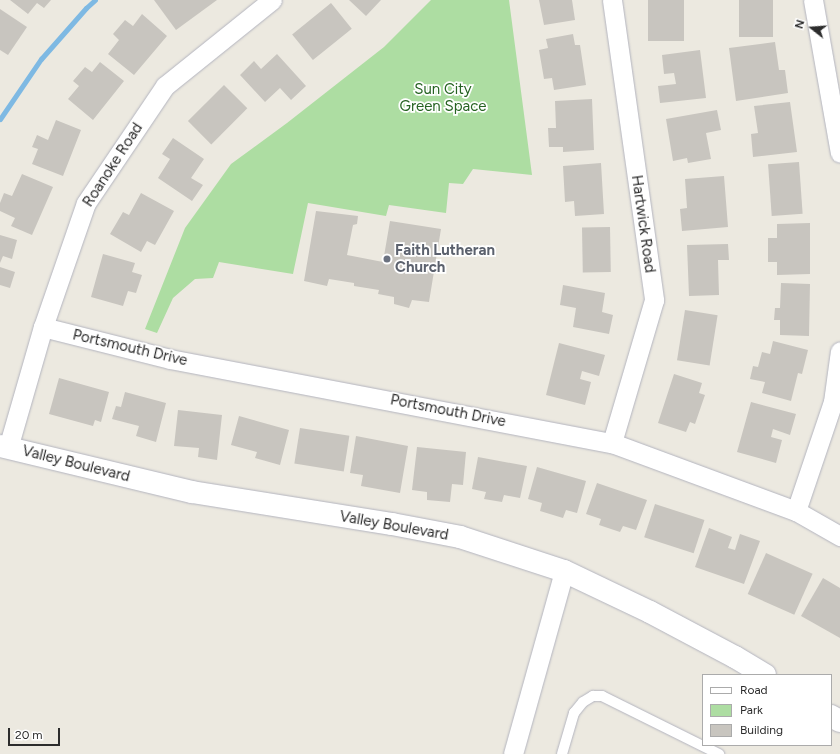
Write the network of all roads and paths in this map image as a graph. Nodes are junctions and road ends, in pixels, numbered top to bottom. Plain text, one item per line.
1 (272, 0) edge
2 (612, 0) edge
3 (813, 0) edge
4 (840, 153) edge
5 (43, 327) junction
6 (840, 352) edge
7 (612, 443) junction
8 (4, 447) edge
9 (796, 511) junction
10 (840, 536) edge
11 (564, 572) junction
12 (763, 674) edge
13 (702, 746) edge
14 (703, 746) edge
15 (513, 754) edge
16 (562, 754) edge
17 (719, 754) edge

1 - 5 street, Roanoke Road
2 - 7 street, Hartwick Road
3 - 4 street
5 - 7 street, Portsmouth Drive
5 - 8 street, Roanoke Road
6 - 9 street
7 - 9 street, Portsmouth Drive
8 - 11 street, Valley Boulevard
9 - 10 street, Portsmouth Drive
11 - 12 street, Valley Boulevard
11 - 15 street
13 - 16 lane
14 - 17 lane

